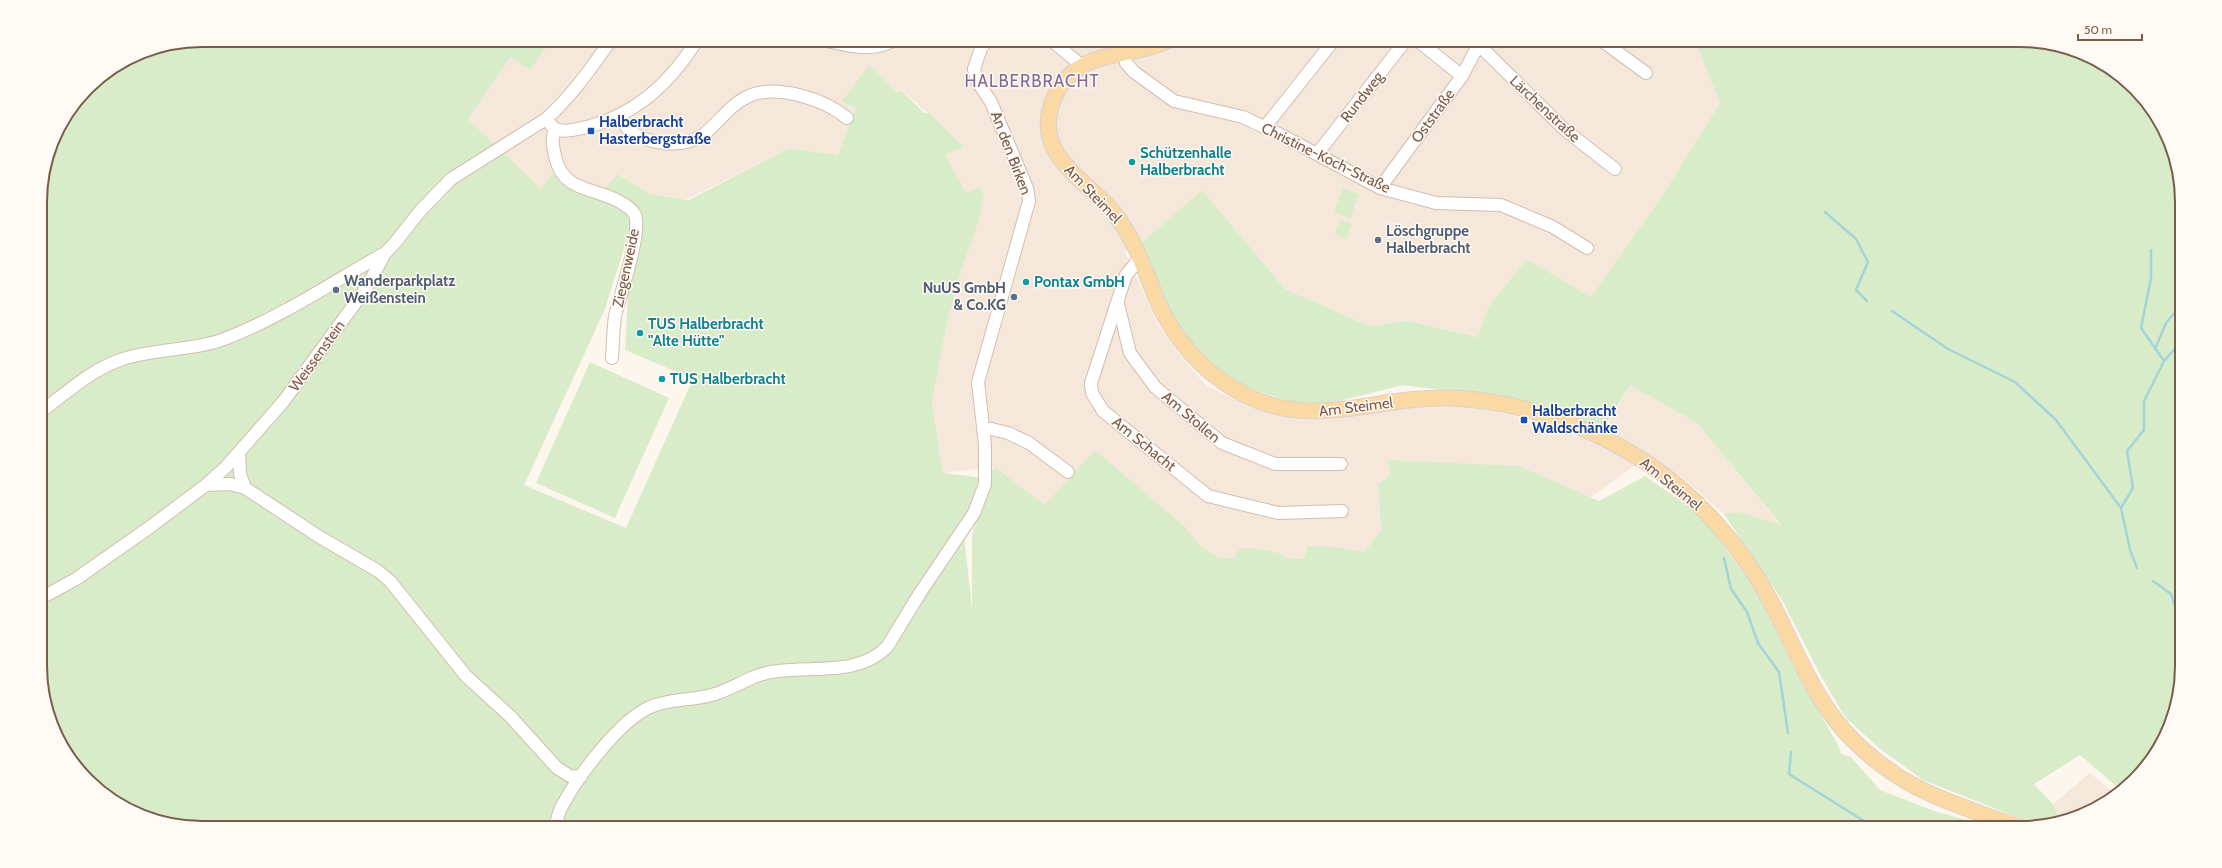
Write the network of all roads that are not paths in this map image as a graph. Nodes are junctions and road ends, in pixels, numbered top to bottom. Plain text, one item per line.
1 (606, 47) edge
2 (693, 47) edge
3 (982, 47) edge
4 (1059, 47) edge
5 (1154, 47) edge
6 (1328, 47) edge
7 (1401, 47) edge
8 (1426, 47) edge
9 (1477, 47) edge
10 (1485, 47) edge
11 (1611, 47) edge
12 (1125, 54) junction
13 (1082, 66) junction
14 (1646, 73) dead end
15 (1462, 76) junction
16 (619, 116) junction
17 (847, 118) dead end
18 (546, 120) junction
19 (1265, 127) junction
20 (554, 129) junction
21 (1317, 154) junction
22 (1615, 169) dead end
23 (1380, 188) junction
24 (1587, 248) dead end
25 (385, 252) junction
26 (1141, 260) junction
27 (1118, 304) junction
28 (612, 358) dead end
29 (47, 407) edge
30 (983, 427) junction
31 (239, 453) junction
32 (1341, 464) dead end
33 (1068, 472) dead end
34 (206, 485) junction
35 (245, 488) junction
36 (1342, 511) dead end
37 (47, 594) edge
38 (581, 777) junction
39 (557, 821) edge
40 (2001, 821) edge

1 - 18 street
2 - 16 street
3 - 30 street, An den Birken
4 - 13 street
5 - 12 main road, Am Steimel
6 - 19 street
7 - 21 street, Rundweg
8 - 15 street
9 - 15 street, Oststraße
10 - 22 street, Lärchenstraße
11 - 14 street
12 - 13 main road, Am Steimel
12 - 19 street, Christine-Koch-Straße
13 - 26 main road, Am Steimel
15 - 23 street, Oststraße
16 - 17 street
16 - 20 street
18 - 20 street
18 - 25 street
19 - 21 street, Christine-Koch-Straße
20 - 28 street, Ziegenweide
21 - 23 street, Christine-Koch-Straße
23 - 24 street, Christine-Koch-Straße
25 - 29 street
25 - 31 street, Weissenstein
26 - 27 street, Am Schacht
26 - 40 main road, Am Steimel
27 - 32 street, Am Stollen
27 - 36 street, Am Schacht
30 - 33 street
30 - 38 street, An den Birken
31 - 34 street, Weissenstein
31 - 35 street
34 - 35 street
34 - 37 street, Weissenstein
35 - 38 street
38 - 39 street

